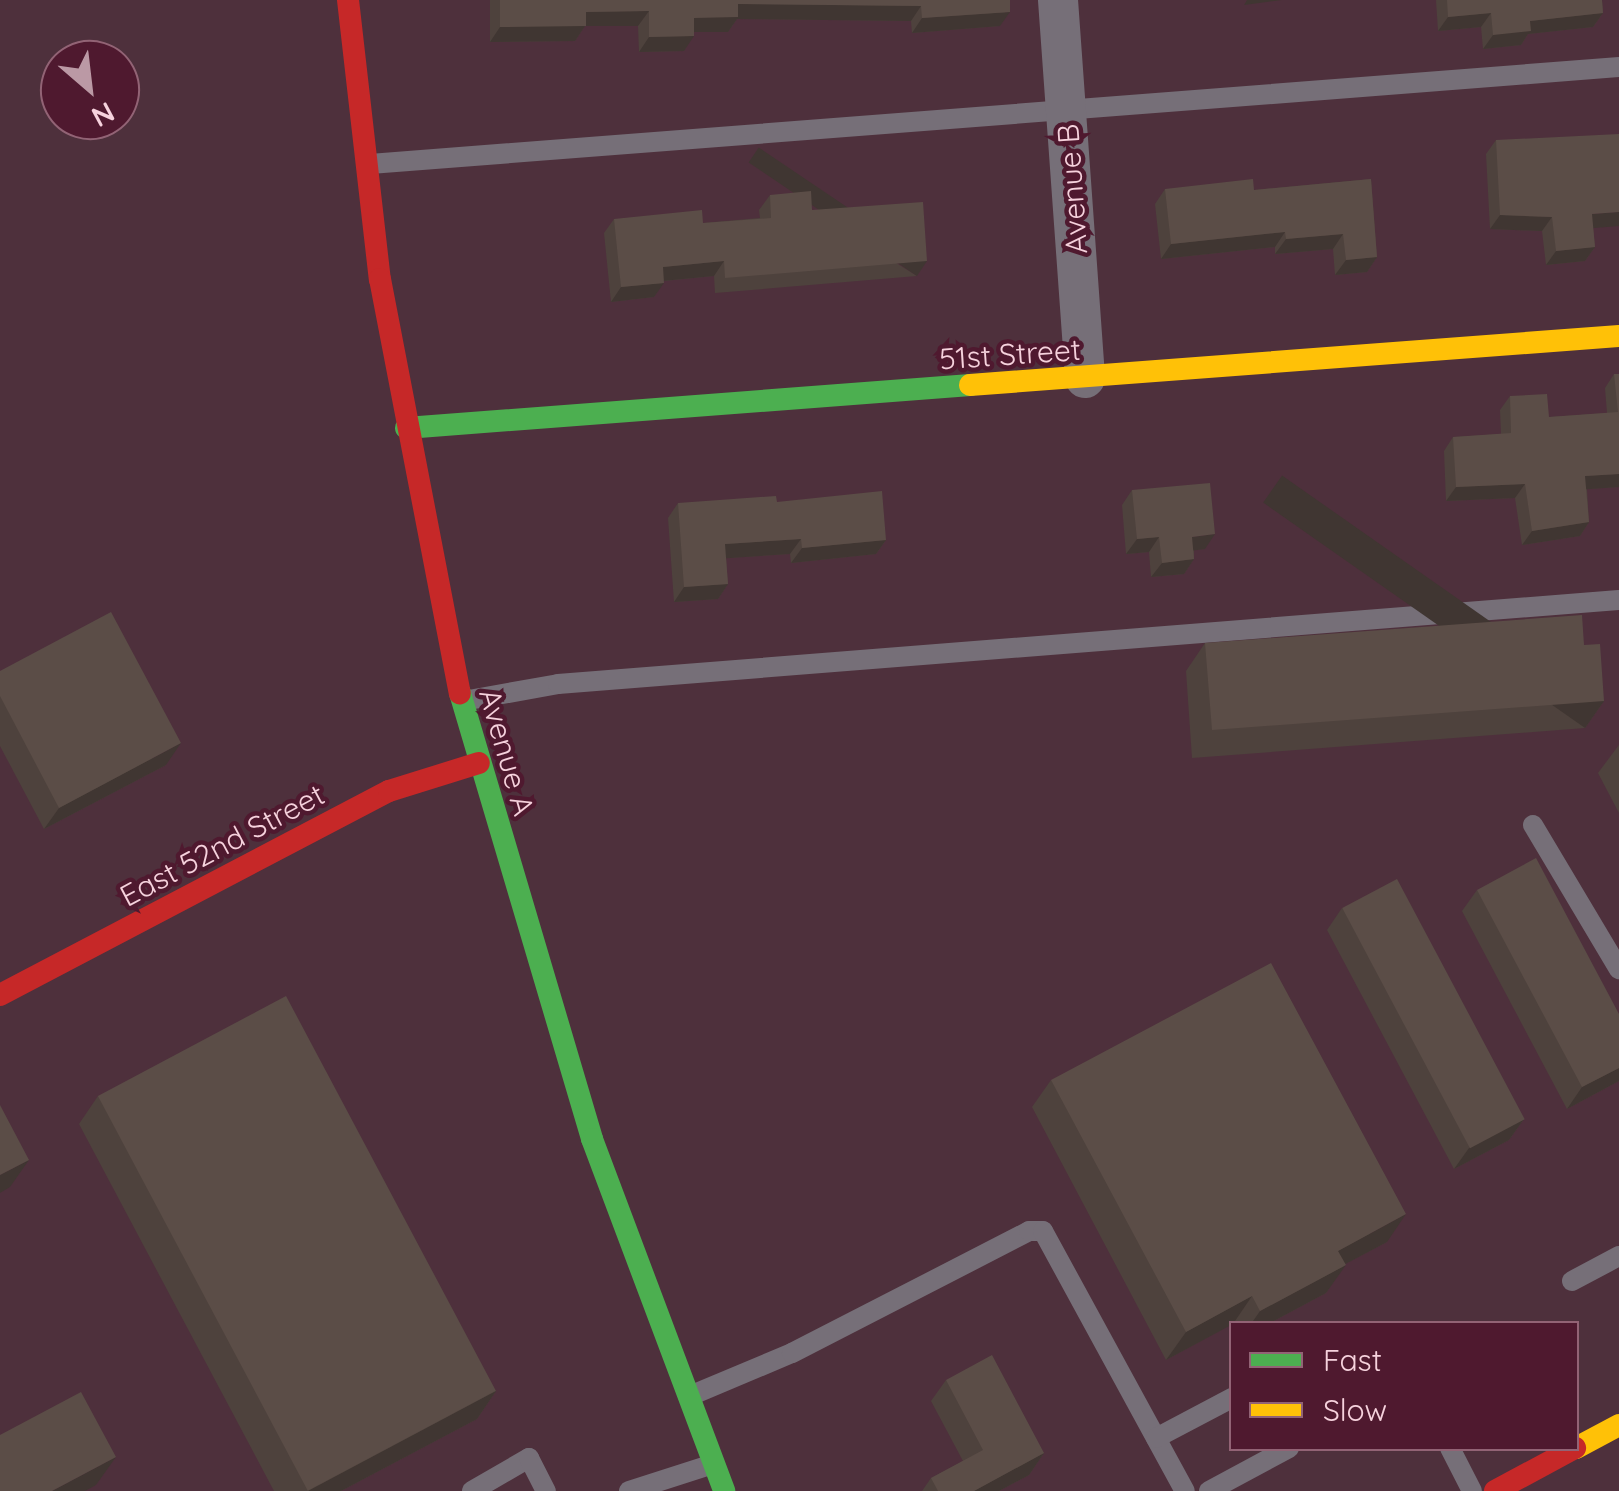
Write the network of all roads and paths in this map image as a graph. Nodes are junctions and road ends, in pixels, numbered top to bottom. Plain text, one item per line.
1 (348, 0) edge
2 (1058, 0) edge
3 (1619, 66) edge
4 (1066, 107) junction
5 (365, 164) junction
6 (1619, 336) edge
7 (1085, 378) junction
8 (406, 428) junction
9 (1619, 600) edge
10 (461, 701) junction
11 (478, 763) junction
12 (1533, 825) dead end
13 (1619, 969) edge
14 (0, 995) edge
15 (1619, 1256) edge
16 (1572, 1281) dead end
17 (686, 1398) junction
18 (1229, 1400) edge
19 (1619, 1425) edge
20 (1156, 1438) junction
21 (1579, 1446) edge
22 (1283, 1451) edge
23 (1452, 1451) edge
24 (1570, 1451) edge
25 (712, 1464) junction
26 (472, 1491) edge
27 (546, 1491) edge
28 (629, 1491) edge
29 (724, 1491) edge
30 (1185, 1491) edge
31 (1208, 1491) edge
32 (1472, 1491) edge
33 (1495, 1491) edge

1 - 5 street, Avenue A
2 - 4 street, Avenue B
3 - 4 lane
4 - 5 lane
4 - 7 street, Avenue B
5 - 8 street, Avenue A
6 - 7 street, 51st Street
7 - 8 street, 51st Street
8 - 10 street, Avenue A
9 - 10 lane
10 - 11 street, Avenue A
11 - 14 street, East 52nd Street
11 - 17 street, Avenue A
12 - 13 lane
15 - 16 lane
17 - 20 lane
17 - 25 street, Avenue A
18 - 20 lane
19 - 21 street
20 - 30 lane
22 - 31 lane
23 - 32 lane
24 - 33 street
25 - 28 lane
25 - 29 street, Avenue A
26 - 27 lane

